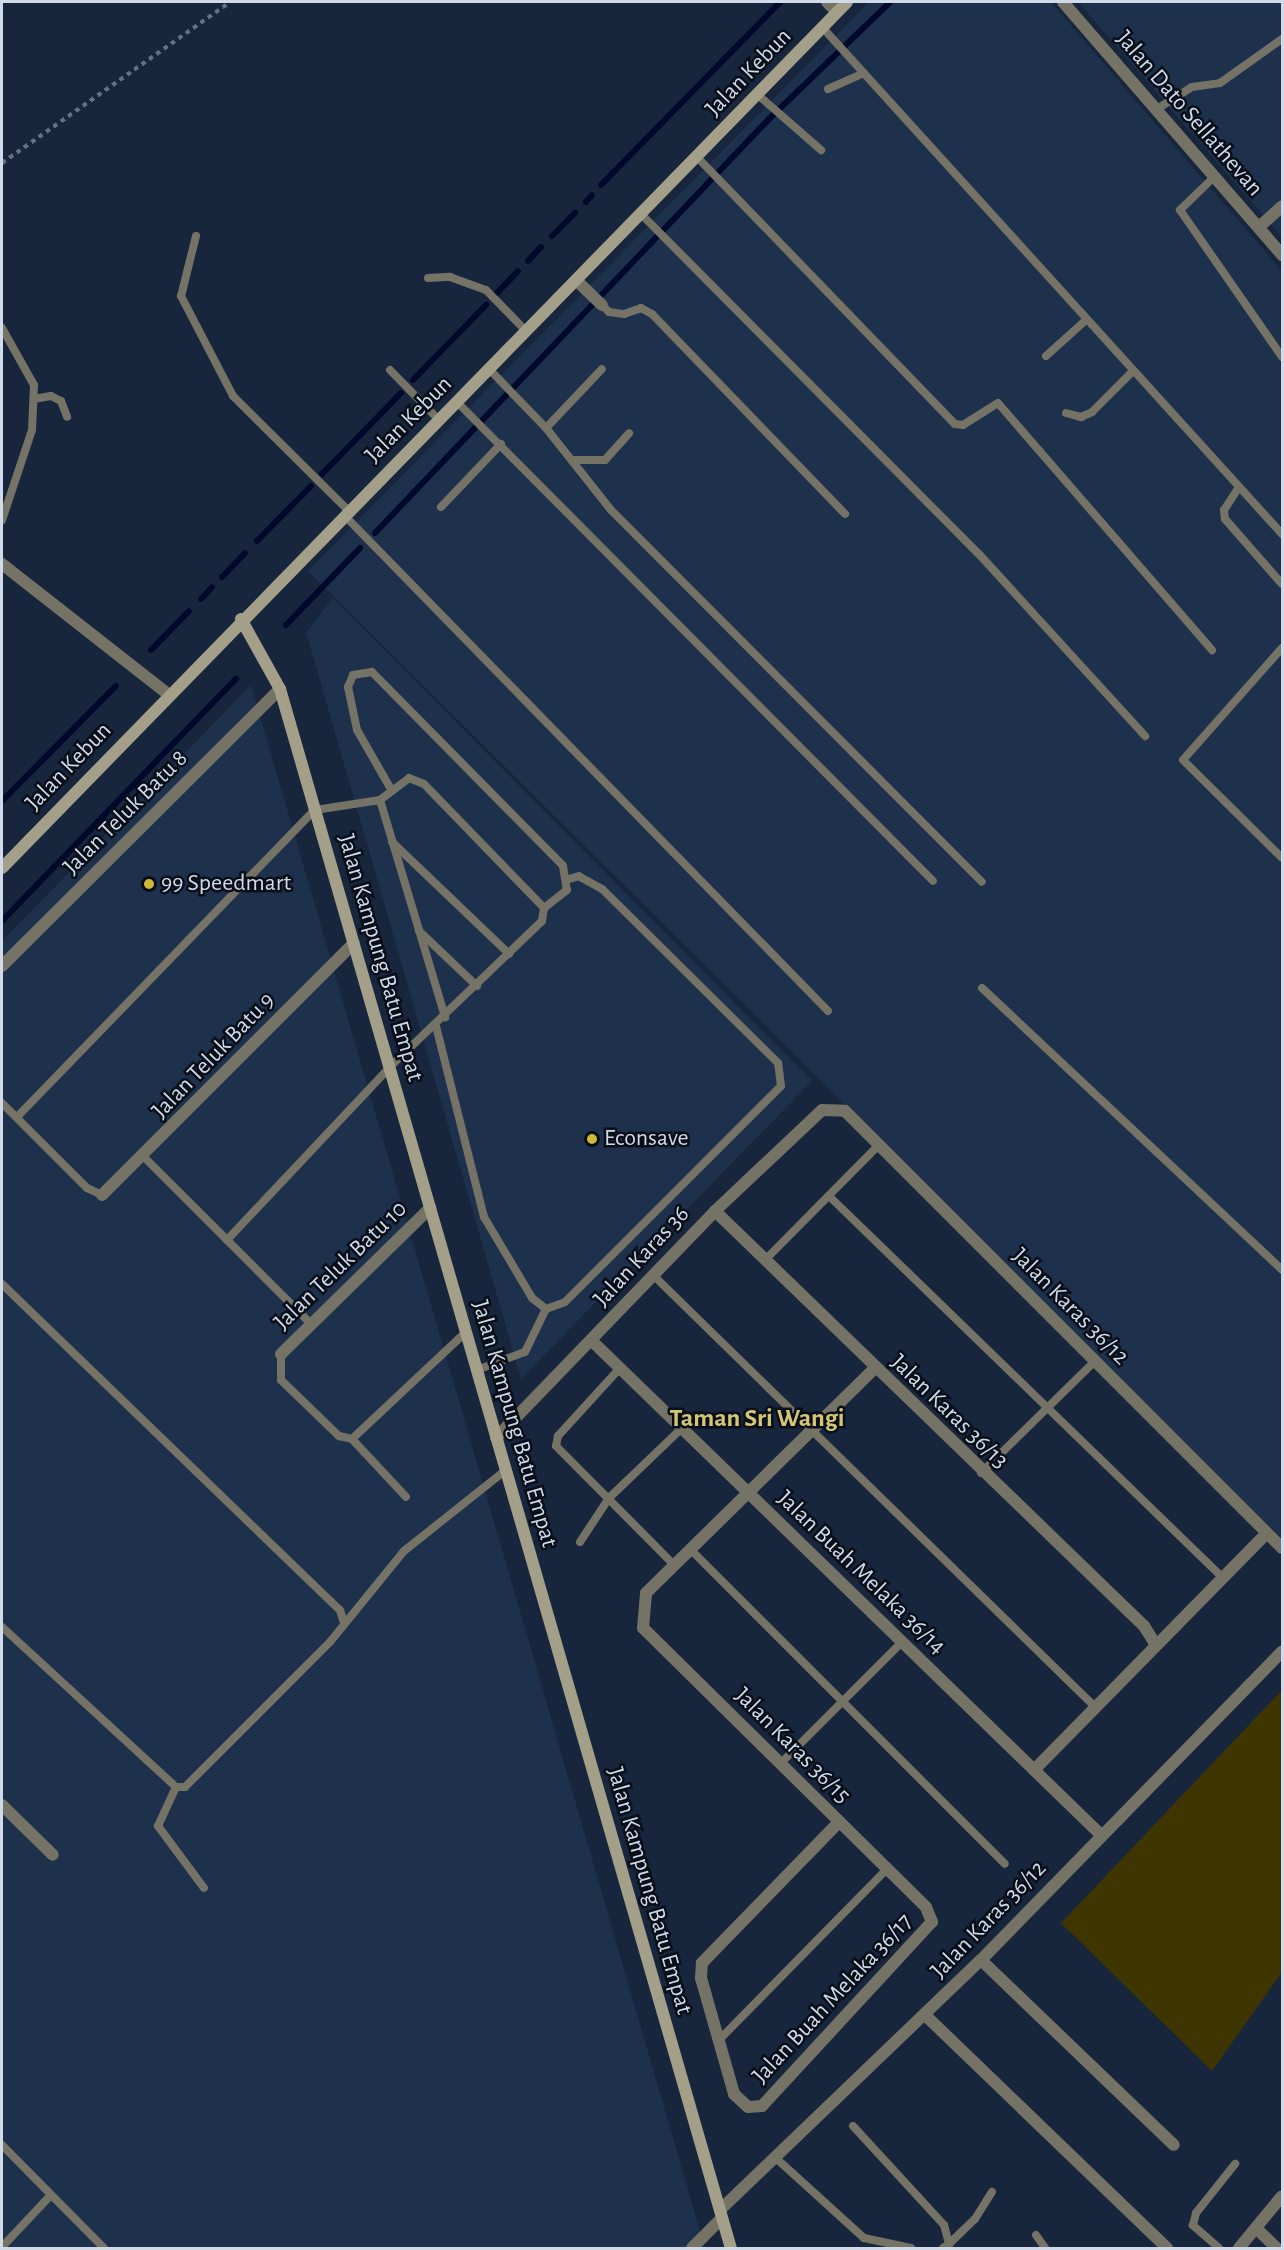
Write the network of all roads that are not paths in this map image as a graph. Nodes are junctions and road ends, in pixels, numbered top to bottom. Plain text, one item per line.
1 (827, 2) edge
2 (847, 2) edge
3 (1063, 2) edge
4 (837, 12) junction
5 (822, 27) junction
6 (1282, 39) edge
7 (864, 73) junction
8 (828, 89) dead end
9 (758, 95) junction
10 (1158, 109) junction
11 (821, 150) dead end
12 (697, 157) junction
13 (1215, 176) junction
14 (1282, 207) edge
15 (641, 214) junction
16 (1259, 227) junction
17 (196, 236) dead end
18 (1282, 255) edge
19 (428, 278) dead end
20 (576, 280) junction
21 (599, 302) joint
22 (1086, 320) junction
23 (2, 328) edge
24 (526, 331) junction
25 (1046, 356) dead end
26 (1282, 357) edge
27 (489, 369) junction
28 (602, 369) dead end
29 (390, 370) dead end
30 (1132, 372) junction
31 (34, 399) junction
32 (457, 402) junction
33 (1066, 413) dead end
34 (67, 417) dead end
35 (439, 420) junction
36 (546, 428) junction
37 (630, 433) dead end
38 (501, 444) junction
39 (572, 460) junction
40 (1239, 487) junction
41 (441, 507) dead end
42 (346, 513) junction
43 (845, 514) dead end
44 (2, 520) edge
45 (1282, 534) edge
46 (2, 564) edge
47 (1282, 584) edge
48 (241, 619) junction
49 (1282, 648) edge
50 (1212, 650) dead end
51 (280, 689) junction
52 (169, 695) junction
53 (1144, 736) dead end
54 (392, 791) junction
55 (380, 801) junction
56 (315, 810) junction
57 (392, 842) junction
58 (1282, 858) edge
59 (2, 868) edge
60 (568, 879) junction
61 (933, 881) dead end
62 (982, 882) dead end
63 (544, 908) junction
64 (419, 930) junction
65 (354, 943) junction
66 (509, 954) junction
67 (2, 966) edge
68 (477, 986) junction
69 (982, 988) dead end
70 (828, 1011) dead end
71 (445, 1017) junction
72 (436, 1026) junction
73 (390, 1068) junction
74 (2, 1103) edge
75 (822, 1110) joint
76 (17, 1117) junction
77 (879, 1145) junction
78 (144, 1157) junction
79 (102, 1195) joint
80 (829, 1196) junction
81 (430, 1208) junction
82 (715, 1211) junction
83 (227, 1240) junction
84 (765, 1260) junction
85 (1282, 1270) edge
86 (654, 1276) junction
87 (2, 1284) edge
88 (546, 1309) junction
89 (310, 1323) junction
90 (466, 1332) junction
91 (592, 1341) junction
92 (281, 1354) joint
93 (1095, 1361) junction
94 (620, 1368) junction
95 (874, 1368) junction
96 (477, 1370) junction
97 (1047, 1412) junction
98 (682, 1428) junction
99 (814, 1428) junction
100 (496, 1438) junction
101 (351, 1439) junction
102 (506, 1470) junction
103 (981, 1473) junction
104 (748, 1492) junction
105 (406, 1497) dead end
106 (609, 1498) junction
107 (1267, 1533) junction
108 (580, 1542) dead end
109 (1282, 1548) edge
110 (690, 1549) junction
111 (674, 1565) junction
112 (1223, 1578) junction
113 (344, 1623) junction
114 (2, 1628) edge
115 (902, 1642) junction
116 (1154, 1642) junction
117 (1282, 1652) edge
118 (844, 1700) junction
119 (1095, 1707) junction
120 (780, 1764) junction
121 (1034, 1770) junction
122 (176, 1787) junction
123 (2, 1805) edge
124 (838, 1822) junction
125 (1101, 1835) junction
126 (52, 1855) dead end
127 (1005, 1864) dead end
128 (887, 1869) junction
129 (204, 1888) dead end
130 (932, 1922) joint
131 (981, 1960) junction
132 (925, 2015) junction
133 (719, 2040) junction
134 (853, 2126) dead end
135 (2, 2145) edge
136 (1174, 2145) dead end
137 (778, 2160) junction
138 (1235, 2164) dead end
139 (992, 2192) dead end
140 (50, 2196) junction
141 (1282, 2196) edge
142 (721, 2214) junction
143 (1257, 2229) junction
144 (1036, 2235) dead end
145 (946, 2246) edge
146 (2, 2247) edge
147 (104, 2248) edge
148 (692, 2248) edge
149 (731, 2248) edge
150 (911, 2248) edge
151 (1045, 2248) edge
152 (1167, 2248) edge
153 (1219, 2248) edge
154 (1239, 2248) edge
155 (1277, 2248) edge

1 - 4 street
2 - 4 main road, Jalan Kebun
3 - 10 street, Jalan Dato Sellathevan
4 - 5 main road, Jalan Kebun
5 - 7 lane
5 - 9 main road, Jalan Kebun
6 - 10 lane
7 - 8 lane
7 - 22 lane
9 - 11 lane
9 - 12 main road, Jalan Kebun
10 - 13 street, Jalan Dato Sellathevan
12 - 15 main road, Jalan Kebun
12 - 50 lane
13 - 16 street, Jalan Dato Sellathevan
13 - 26 lane
14 - 16 street
15 - 20 main road, Jalan Kebun
15 - 53 lane
16 - 18 street, Jalan Dato Sellathevan
17 - 42 lane
19 - 24 lane
20 - 21 street
20 - 24 main road, Jalan Kebun
21 - 43 lane
22 - 25 lane
22 - 30 lane
23 - 31 lane
24 - 27 main road, Jalan Kebun
27 - 32 main road, Jalan Kebun
27 - 36 lane
28 - 36 lane
29 - 35 lane
30 - 33 lane
30 - 40 lane
31 - 34 lane
31 - 44 lane
32 - 35 main road, Jalan Kebun
32 - 38 lane
35 - 42 main road, Jalan Kebun
36 - 39 lane
37 - 39 lane
38 - 41 lane
38 - 61 lane
39 - 62 lane
40 - 45 lane
40 - 47 lane
42 - 48 main road, Jalan Kebun
42 - 70 lane
46 - 52 street
48 - 51 main road, Jalan Kampung Batu Empat
48 - 52 main road, Jalan Kebun
49 - 58 lane
51 - 56 main road, Jalan Kampung Batu Empat
51 - 67 street, Jalan Teluk Batu 8
52 - 59 main road, Jalan Kebun
54 - 55 lane
54 - 60 lane
54 - 63 lane
55 - 56 lane
55 - 57 lane
56 - 65 main road, Jalan Kampung Batu Empat
56 - 76 lane
57 - 64 lane
57 - 66 lane
60 - 63 lane
60 - 88 lane
63 - 66 lane
64 - 68 lane
64 - 71 lane
65 - 73 main road, Jalan Kampung Batu Empat
65 - 78 street, Jalan Teluk Batu 9
66 - 68 lane
68 - 71 lane
69 - 85 lane
71 - 72 lane
72 - 73 lane
72 - 88 lane
73 - 81 main road, Jalan Kampung Batu Empat
73 - 83 lane
74 - 76 lane
75 - 77 street, Jalan Karas 36/12
75 - 82 street, Jalan Karas 36
76 - 79 lane
77 - 80 lane
77 - 93 street, Jalan Karas 36/12
78 - 79 street, Jalan Teluk Batu 9
78 - 83 lane
80 - 84 lane
80 - 97 lane
81 - 89 street, Jalan Teluk Batu 10
81 - 90 main road, Jalan Kampung Batu Empat
82 - 84 street, Jalan Karas 36/13
82 - 86 street, Jalan Karas 36
83 - 89 lane
84 - 95 street, Jalan Karas 36/13
86 - 91 street, Jalan Karas 36
86 - 99 lane
87 - 113 lane
88 - 96 lane
89 - 92 street, Jalan Teluk Batu 10
90 - 96 main road, Jalan Kampung Batu Empat
90 - 101 lane
91 - 94 street, Jalan Buah Melaka 36/14
91 - 100 street, Jalan Karas 36
92 - 101 lane
93 - 97 lane
93 - 107 street, Jalan Karas 36/12
94 - 98 street, Jalan Buah Melaka 36/14
94 - 106 lane
95 - 99 street
95 - 103 street, Jalan Karas 36/13
96 - 100 main road, Jalan Kampung Batu Empat
97 - 103 lane
97 - 112 lane
98 - 104 street, Jalan Buah Melaka 36/14
98 - 106 lane
99 - 104 street
99 - 119 lane
100 - 102 main road, Jalan Kampung Batu Empat
101 - 105 lane
102 - 113 lane
102 - 142 main road, Jalan Kampung Batu Empat
103 - 116 street, Jalan Karas 36/13
104 - 110 street
104 - 115 street, Jalan Buah Melaka 36/14
106 - 108 lane
106 - 111 lane
107 - 109 street, Jalan Karas 36/12
107 - 112 street
110 - 111 street
110 - 118 lane
111 - 120 street, Jalan Karas 36/15
112 - 116 street
113 - 122 lane
114 - 122 lane
115 - 118 lane
115 - 121 street, Jalan Buah Melaka 36/14
116 - 119 street
117 - 125 street, Jalan Karas 36/12
118 - 120 lane
118 - 127 lane
119 - 121 street
120 - 124 street, Jalan Karas 36/15
121 - 125 street, Jalan Buah Melaka 36/14
122 - 129 lane
123 - 126 street
124 - 128 street, Jalan Karas 36/15
124 - 133 street
125 - 131 street, Jalan Karas 36/12
128 - 130 street, Jalan Karas 36/15
128 - 133 lane
130 - 133 street, Jalan Buah Melaka 36/17
131 - 132 street, Jalan Karas 36/12
131 - 136 street
132 - 137 street, Jalan Karas 36/12
132 - 152 street
134 - 145 lane
135 - 140 lane
137 - 142 street, Jalan Karas 36/12
137 - 150 lane
138 - 153 lane
139 - 145 lane
140 - 146 lane
140 - 147 lane
141 - 143 street
142 - 148 street, Jalan Karas 36/12
142 - 149 main road, Jalan Kampung Batu Empat
143 - 154 street
143 - 155 street
144 - 151 lane

